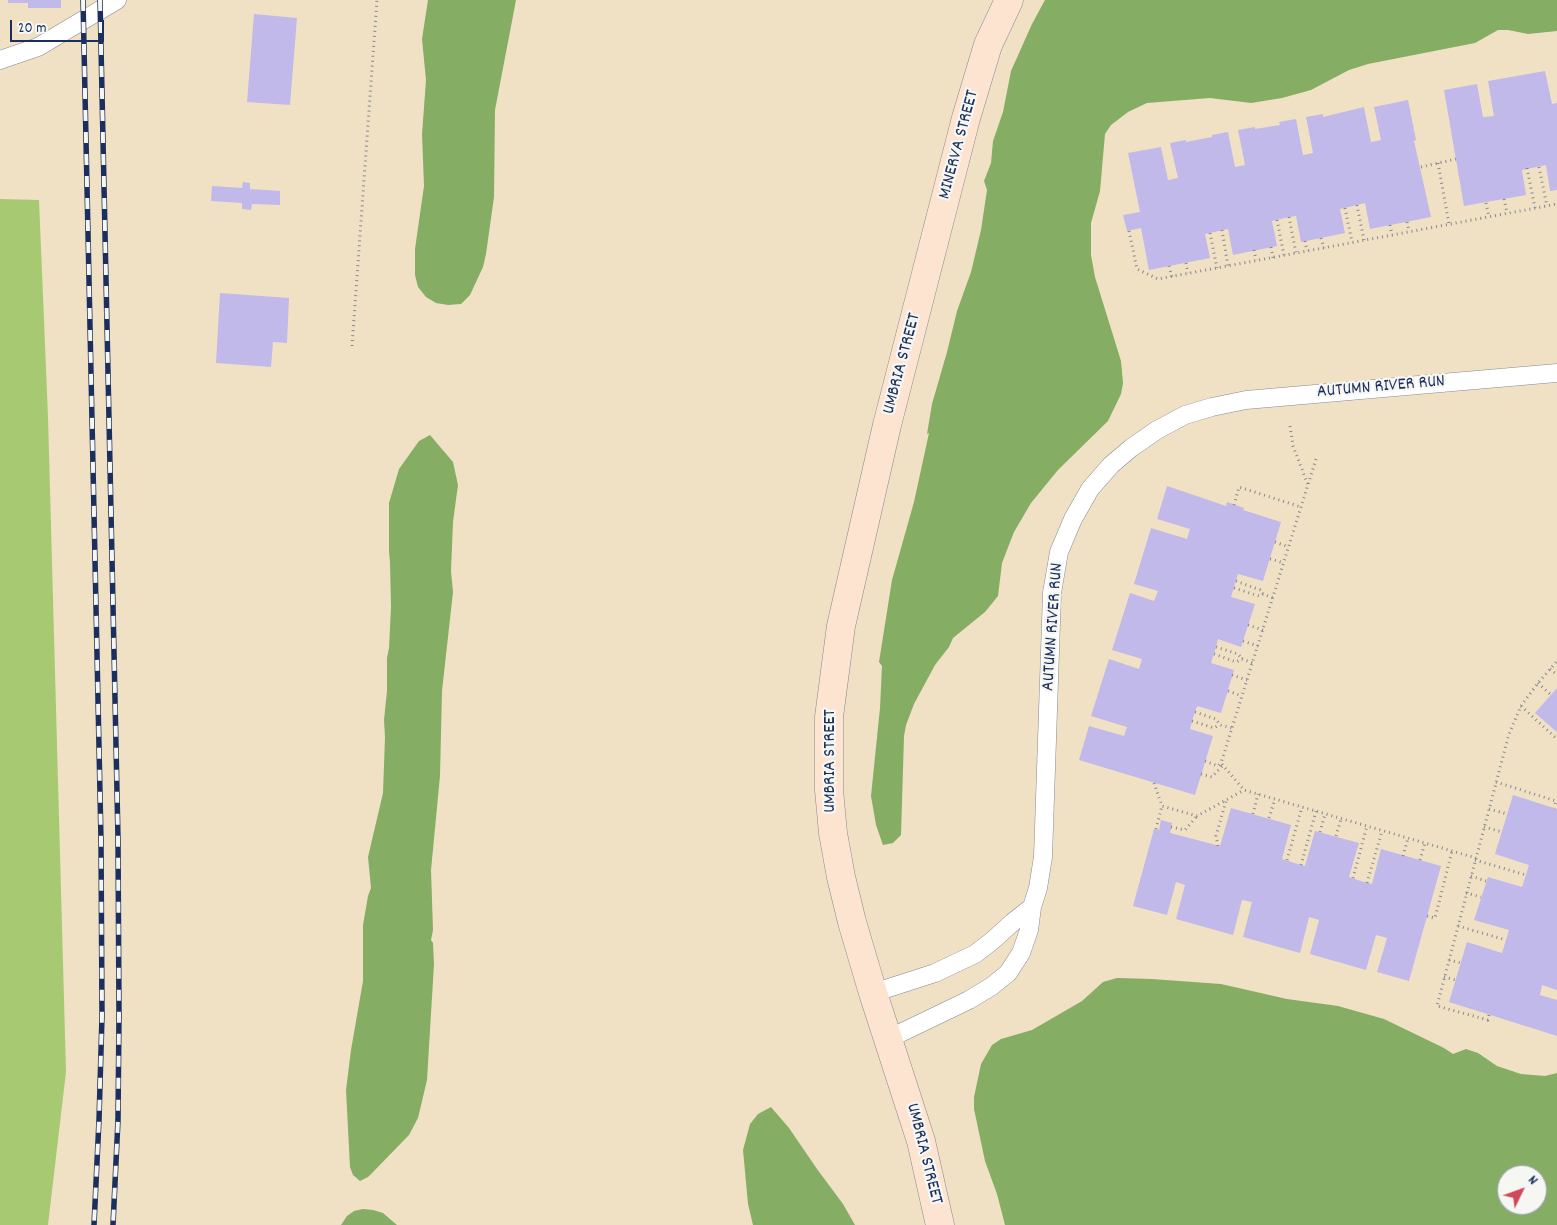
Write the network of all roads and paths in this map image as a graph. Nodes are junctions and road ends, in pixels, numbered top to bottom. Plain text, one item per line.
1 (117, 0) edge
2 (377, 0) edge
3 (1009, 0) edge
4 (0, 60) edge
5 (1456, 159) dead end
6 (1438, 163) junction
7 (1421, 166) dead end
8 (1539, 167) dead end
9 (1528, 168) dead end
10 (1504, 199) dead end
11 (1486, 203) dead end
12 (1557, 204) edge
13 (1357, 205) dead end
14 (1547, 206) junction
15 (1345, 208) dead end
16 (1535, 208) junction
17 (1507, 214) junction
18 (1289, 217) dead end
19 (1489, 217) junction
20 (1277, 220) dead end
21 (1407, 222) dead end
22 (1448, 224) junction
23 (1390, 225) dead end
24 (1222, 230) dead end
25 (1129, 231) dead end
26 (1409, 232) junction
27 (1210, 233) dead end
28 (1392, 235) junction
29 (1322, 238) dead end
30 (1364, 240) junction
31 (1305, 241) dead end
32 (1352, 242) junction
33 (1271, 247) dead end
34 (1324, 248) junction
35 (1254, 250) dead end
36 (1307, 251) junction
37 (1296, 253) junction
38 (1284, 255) junction
39 (1273, 258) junction
40 (1256, 260) junction
41 (1186, 263) dead end
42 (1169, 266) dead end
43 (1228, 266) junction
44 (1216, 268) junction
45 (1188, 273) junction
46 (1172, 277) junction
47 (922, 293) joint
48 (352, 346) dead end
49 (1557, 373) edge
50 (1290, 426) dead end
51 (1316, 459) dead end
52 (1308, 486) junction
53 (1234, 505) dead end
54 (1302, 507) junction
55 (1275, 542) dead end
56 (1289, 548) junction
57 (1270, 559) dead end
58 (1284, 564) junction
59 (1236, 581) dead end
60 (1234, 588) dead end
61 (1264, 594) junction
62 (1273, 598) junction
63 (1248, 625) dead end
64 (1263, 630) junction
65 (1243, 641) dead end
66 (1258, 646) junction
67 (1216, 647) dead end
68 (1214, 654) dead end
69 (1242, 659) junction
70 (1557, 661) edge
71 (1253, 663) junction
72 (1550, 669) junction
73 (1232, 675) dead end
74 (1557, 675) edge
75 (1247, 680) junction
76 (1538, 682) junction
77 (1228, 691) dead end
78 (1551, 695) dead end
79 (1242, 696) junction
80 (1521, 706) junction
81 (1195, 712) dead end
82 (1192, 721) dead end
83 (1220, 725) junction
84 (1232, 728) junction
85 (1557, 739) edge
86 (1205, 762) dead end
87 (1222, 764) junction
88 (1201, 774) dead end
89 (1496, 782) junction
90 (1154, 783) dead end
91 (1244, 790) junction
92 (1258, 794) junction
93 (1275, 799) junction
94 (1226, 800) junction
95 (1162, 806) junction
96 (1302, 807) junction
97 (1554, 808) dead end
98 (1489, 809) junction
99 (1316, 811) junction
100 (1253, 814) dead end
101 (1325, 814) junction
102 (1507, 814) dead end
103 (1196, 816) junction
104 (1269, 818) dead end
105 (1341, 818) junction
106 (1367, 826) junction
107 (1171, 827) dead end
108 (1484, 827) junction
109 (1156, 829) dead end
110 (1382, 831) junction
111 (1320, 832) dead end
112 (1502, 832) dead end
113 (1336, 836) dead end
114 (1408, 838) junction
115 (1425, 843) junction
116 (1218, 846) dead end
117 (1452, 851) junction
118 (1403, 856) dead end
119 (1475, 859) junction
120 (1287, 860) dead end
121 (1420, 860) dead end
122 (1301, 865) dead end
123 (1526, 875) dead end
124 (1471, 876) junction
125 (1353, 878) dead end
126 (1486, 881) dead end
127 (1367, 883) dead end
128 (1466, 893) junction
129 (1481, 897) dead end
130 (1032, 907) junction
131 (1427, 916) dead end
132 (1458, 926) junction
133 (1506, 940) dead end
134 (1449, 960) junction
135 (1461, 963) dead end
136 (1444, 977) junction
137 (1456, 980) dead end
138 (873, 993) junction
139 (1489, 1015) dead end
140 (888, 1039) junction
141 (940, 1225) edge

1 - 4 lane
2 - 48 path
3 - 47 main road, MINERVA STREET
5 - 6 path
6 - 7 path
6 - 22 path
8 - 14 path
9 - 16 path
10 - 17 path
11 - 19 path
12 - 14 path
13 - 30 path
14 - 16 path
15 - 32 path
16 - 17 path
17 - 19 path
18 - 37 path
19 - 22 path
20 - 38 path
21 - 26 path
22 - 26 path
23 - 28 path
24 - 43 path
25 - 46 path
26 - 28 path
27 - 44 path
28 - 30 path
29 - 34 path
30 - 32 path
31 - 36 path
32 - 34 path
33 - 39 path
34 - 36 path
35 - 40 path
36 - 37 path
37 - 38 path
38 - 39 path
39 - 40 path
40 - 43 path
41 - 45 path
42 - 46 path
43 - 44 path
44 - 45 path
45 - 46 path
47 - 138 main road, UMBRIA STREET
49 - 130 lane, AUTUMN RIVER RUN
50 - 52 path
51 - 52 path
52 - 54 path
53 - 54 path
54 - 56 path
55 - 56 path
56 - 58 path
57 - 58 path
58 - 62 path
59 - 61 path
60 - 61 path
61 - 62 path
62 - 64 path
63 - 64 path
64 - 66 path
65 - 66 path
66 - 71 path
67 - 69 path
68 - 69 path
69 - 71 path
70 - 72 path
71 - 75 path
72 - 74 path
72 - 76 path
73 - 75 path
75 - 79 path
76 - 78 path
76 - 80 path
77 - 79 path
79 - 84 path
80 - 85 path
80 - 89 path
81 - 83 path
82 - 83 path
83 - 84 path
84 - 87 path
86 - 87 path
87 - 88 path
87 - 91 path
89 - 97 path
89 - 98 path
90 - 95 path
91 - 92 path
91 - 94 path
92 - 93 path
92 - 100 path
93 - 96 path
93 - 104 path
94 - 103 path
94 - 116 path
95 - 103 path
95 - 109 path
96 - 99 path
96 - 120 path
98 - 102 path
98 - 108 path
99 - 101 path
99 - 122 path
101 - 105 path
101 - 111 path
103 - 107 path
105 - 106 path
105 - 113 path
106 - 110 path
106 - 125 path
108 - 112 path
108 - 119 path
110 - 114 path
110 - 127 path
114 - 115 path
114 - 118 path
115 - 117 path
115 - 121 path
117 - 119 path
117 - 131 path
119 - 123 path
119 - 124 path
124 - 126 path
124 - 128 path
128 - 129 path
128 - 132 path
130 - 138 lane
130 - 140 lane, AUTUMN RIVER RUN
132 - 133 path
132 - 134 path
134 - 135 path
134 - 136 path
136 - 137 path
136 - 139 path
138 - 140 main road, UMBRIA STREET
140 - 141 main road, UMBRIA STREET

